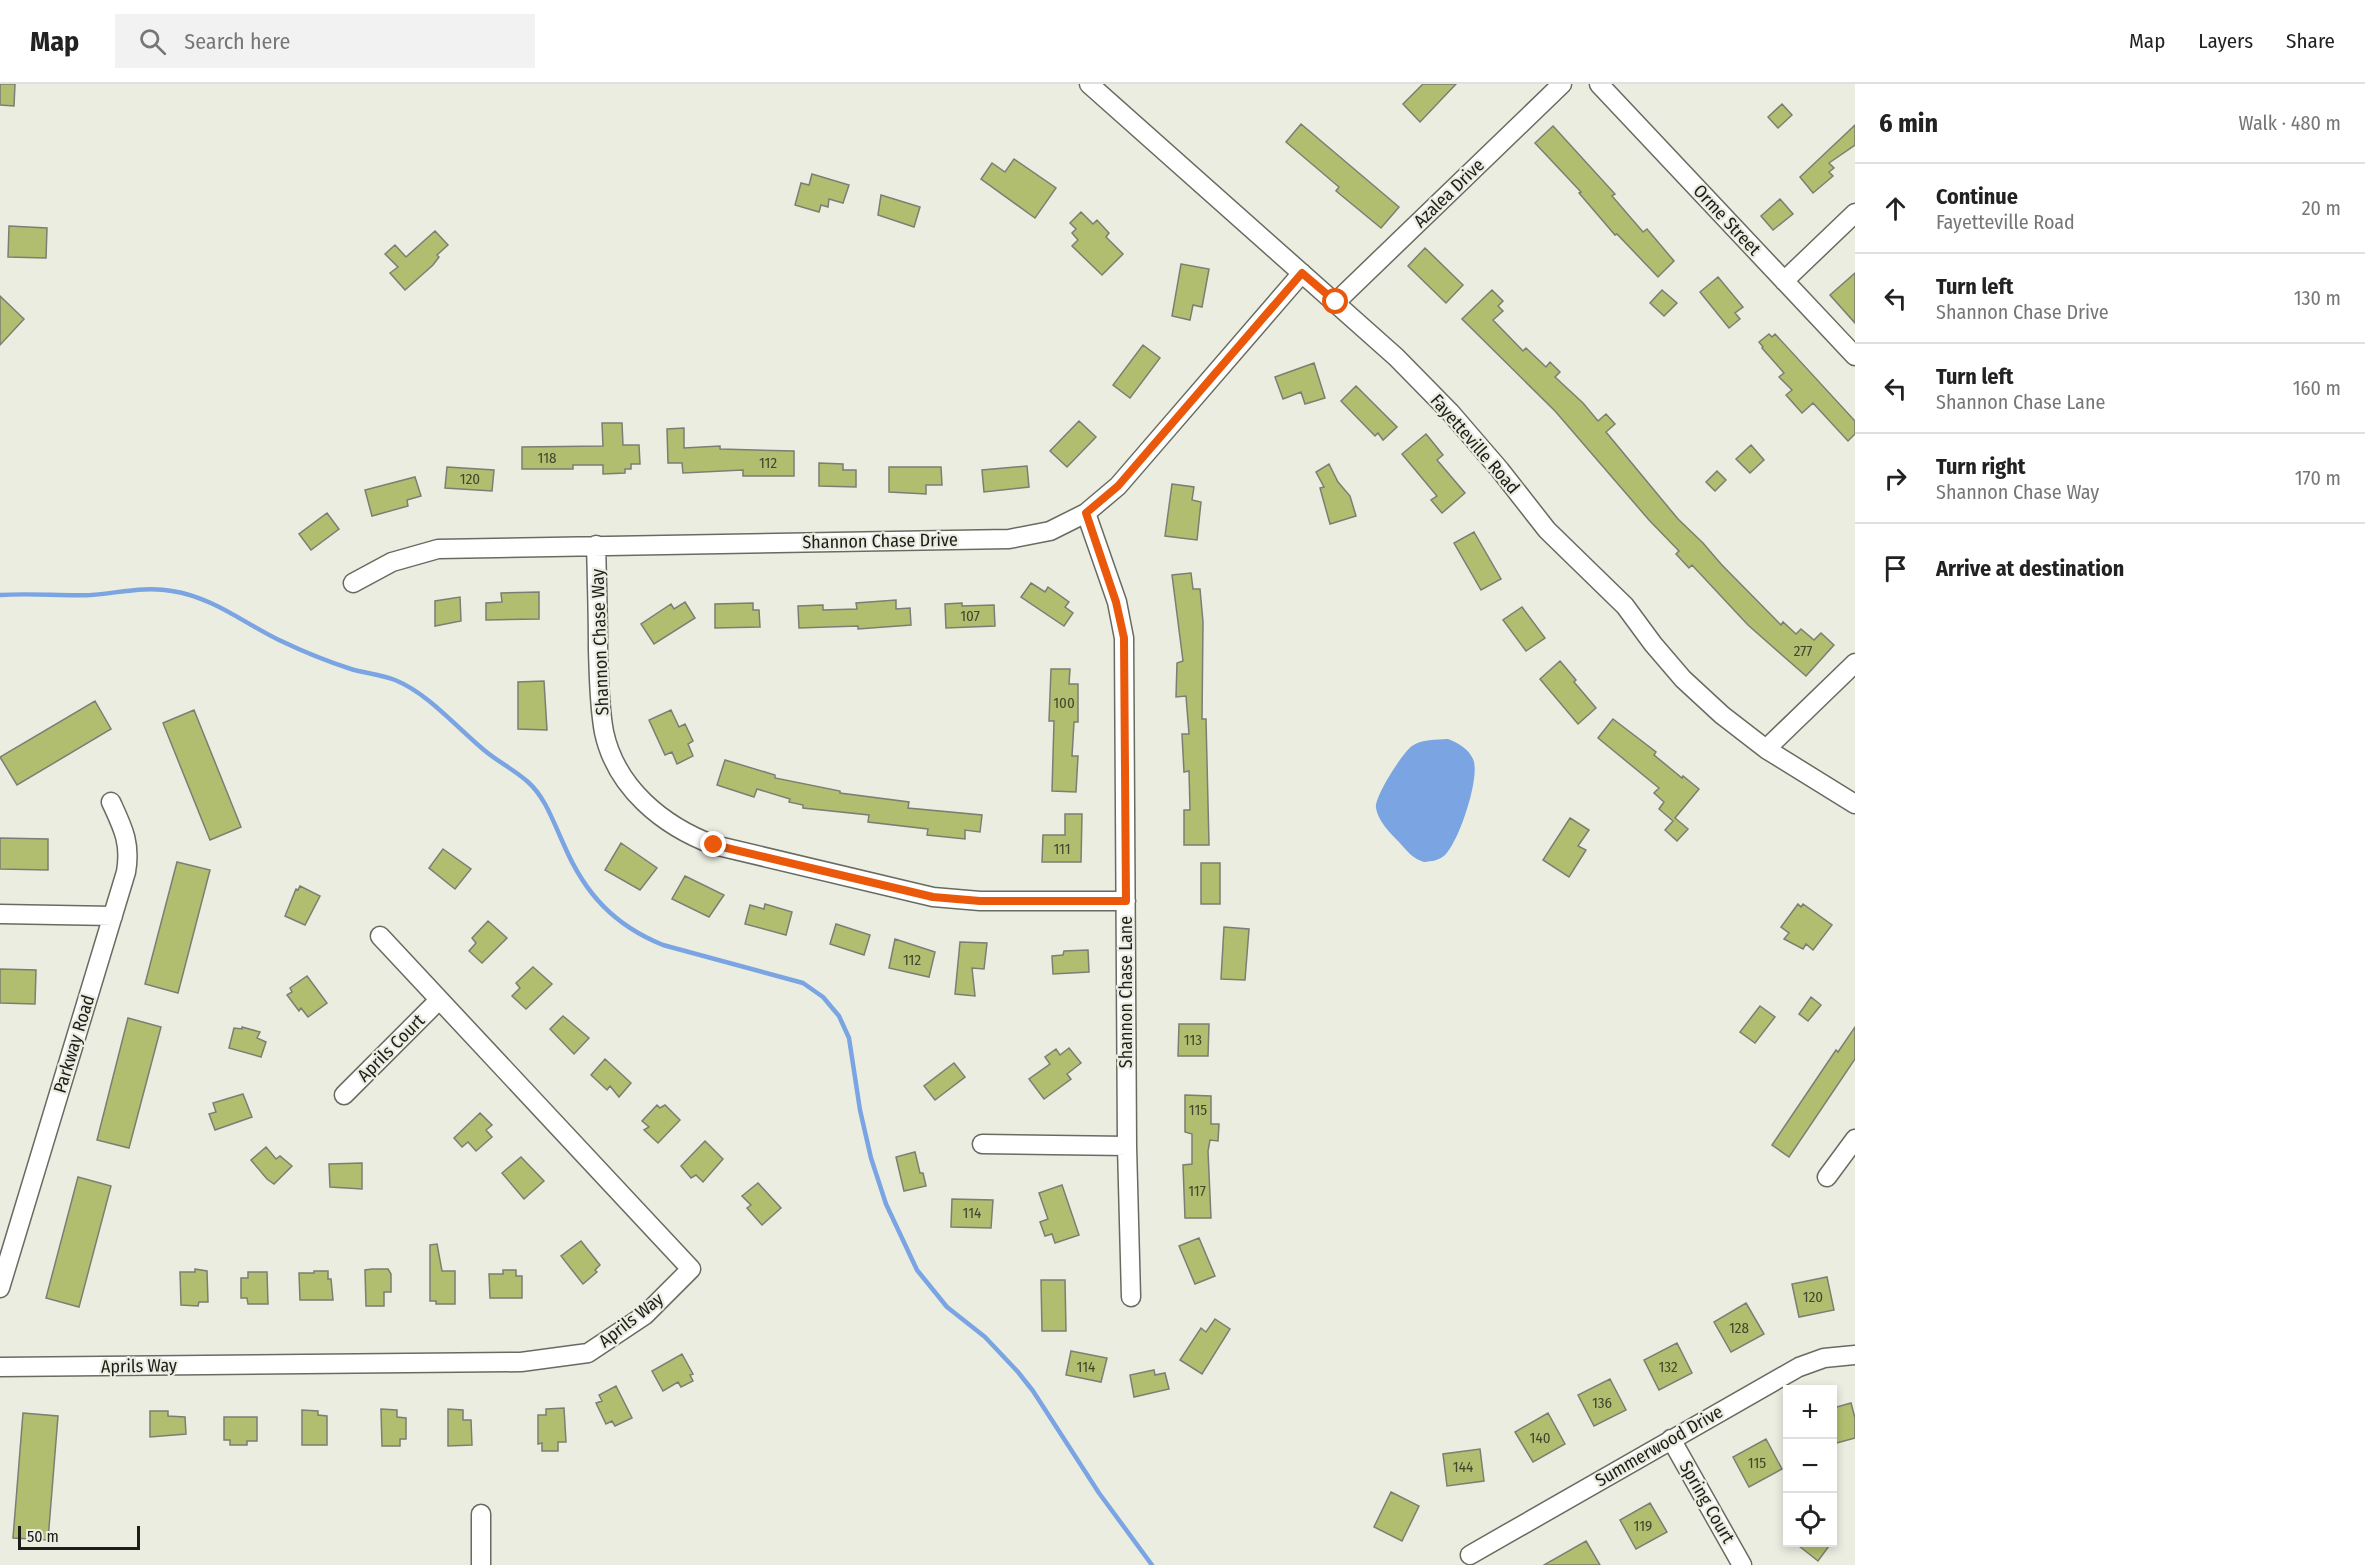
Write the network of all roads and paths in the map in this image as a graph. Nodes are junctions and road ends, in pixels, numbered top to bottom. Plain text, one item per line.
1 (1089, 84) edge
2 (1563, 84) edge
3 (1599, 84) edge
4 (1855, 213) edge
5 (1302, 273) junction
6 (1784, 281) junction
7 (1336, 302) junction
8 (1855, 356) edge
9 (1086, 513) junction
10 (596, 545) junction
11 (353, 583) dead end
12 (1855, 663) edge
13 (1766, 749) junction
14 (111, 802) dead end
15 (1855, 804) edge
16 (1126, 901) junction
17 (0, 914) edge
18 (113, 916) junction
19 (380, 936) dead end
20 (439, 1000) junction
21 (344, 1095) dead end
22 (1855, 1139) edge
23 (982, 1144) dead end
24 (1127, 1146) junction
25 (1827, 1177) dead end
26 (0, 1288) edge
27 (1131, 1297) dead end
28 (1855, 1355) edge
29 (0, 1367) edge
30 (1671, 1439) junction
31 (481, 1514) dead end
32 (1470, 1555) dead end
33 (481, 1565) edge
34 (1742, 1565) edge

1 - 5 street, Fayetteville Road
2 - 7 street, Azalea Drive
3 - 6 street, Orme Street
4 - 6 street
5 - 7 street, Fayetteville Road
5 - 9 street, Shannon Chase Drive
6 - 8 street, Orme Street
7 - 13 street, Fayetteville Road
9 - 10 street, Shannon Chase Drive
9 - 16 street, Shannon Chase Lane
10 - 11 street, Shannon Chase Drive
10 - 16 street, Shannon Chase Way
12 - 13 street
13 - 15 street, Fayetteville Road
14 - 18 street, Parkway Road
16 - 24 street, Shannon Chase Lane
17 - 18 street
18 - 26 street, Parkway Road
19 - 20 street, Aprils Way
20 - 21 street, Aprils Court
20 - 29 street, Aprils Way
22 - 25 street
23 - 24 street
24 - 27 street, Shannon Chase Lane
28 - 30 street, Summerwood Drive
30 - 32 street, Summerwood Drive
30 - 34 street, Spring Court
31 - 33 street

